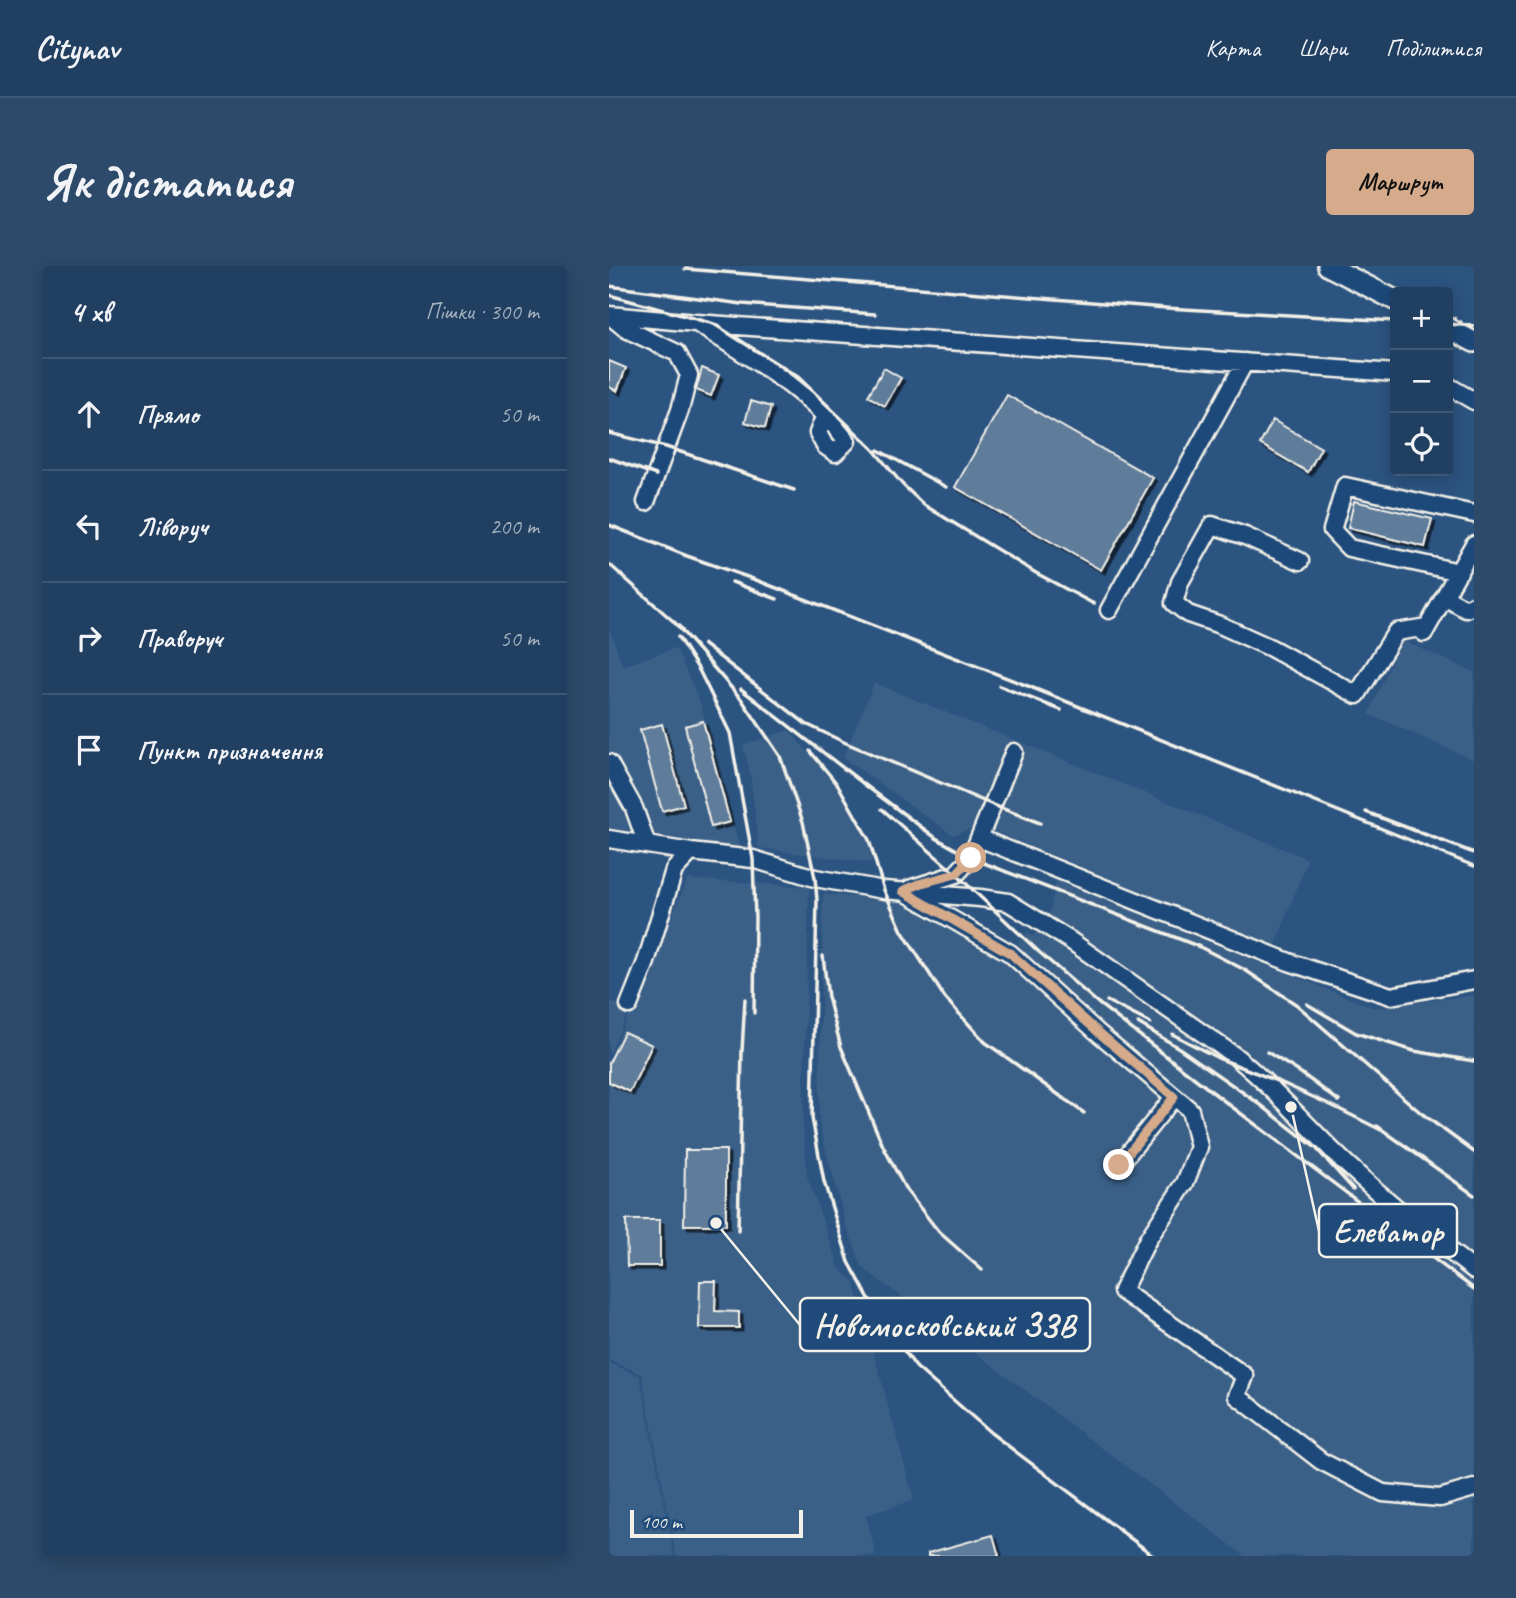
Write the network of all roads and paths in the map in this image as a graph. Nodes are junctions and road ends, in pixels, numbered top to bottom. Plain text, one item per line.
1 (1328, 266) edge
2 (1390, 297) edge
3 (609, 315) edge
4 (1453, 317) edge
5 (697, 323) junction
6 (1474, 328) edge
7 (1453, 331) edge
8 (1474, 342) edge
9 (1244, 362) junction
10 (1390, 373) edge
11 (1453, 389) edge
12 (1474, 401) edge
13 (825, 415) dead end
14 (646, 502) dead end
15 (1474, 514) edge
16 (1474, 544) edge
17 (1300, 561) dead end
18 (1459, 572) junction
19 (1444, 597) junction
20 (1474, 605) edge
21 (1109, 610) dead end
22 (1014, 752) dead end
23 (609, 763) edge
24 (609, 838) edge
25 (979, 838) junction
26 (647, 845) junction
27 (691, 852) junction
28 (903, 891) junction
29 (1474, 980) edge
30 (629, 1005) dead end
31 (1174, 1097) junction
32 (1119, 1165) dead end
33 (1474, 1270) edge
34 (1474, 1488) edge

1 - 2 main road
3 - 5 street
3 - 14 street
4 - 6 path, bridge
5 - 9 street
5 - 13 street
7 - 8 main road
9 - 10 street
9 - 21 street
11 - 12 street
15 - 18 street
16 - 18 street
17 - 19 street
18 - 19 street
19 - 20 street
22 - 25 street
23 - 26 street
24 - 26 street
25 - 28 street
25 - 29 street
26 - 27 street
27 - 28 street
27 - 30 street
28 - 31 street
28 - 33 street
31 - 32 street
31 - 34 street

